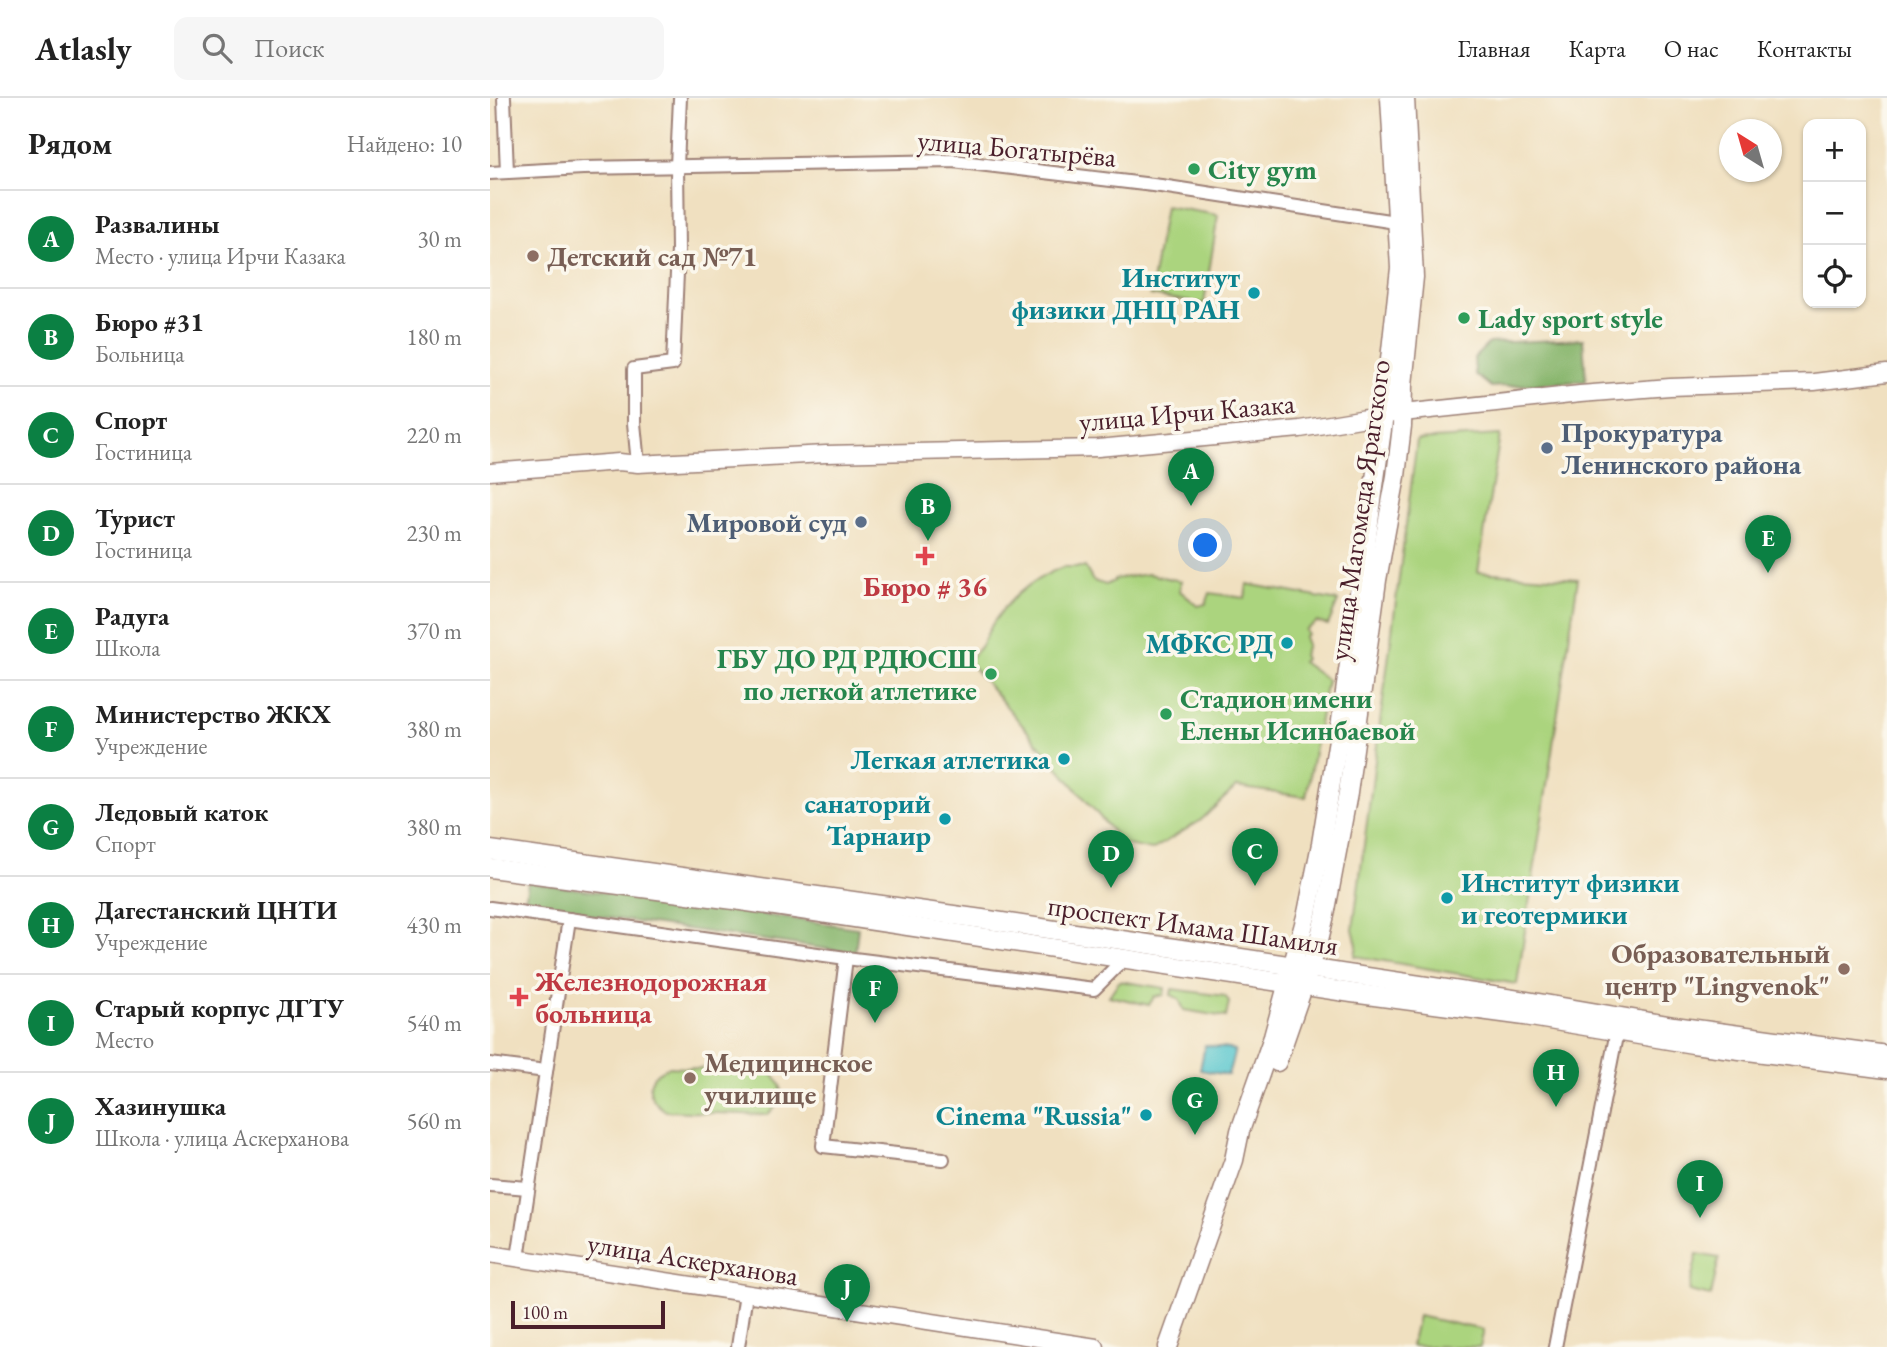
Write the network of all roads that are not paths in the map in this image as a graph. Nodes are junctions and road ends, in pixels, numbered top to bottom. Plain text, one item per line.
1 (504, 98) edge
2 (680, 98) edge
3 (1390, 98) edge
4 (1405, 98) edge
5 (677, 166) junction
6 (507, 172) junction
7 (490, 173) edge
8 (1404, 223) junction
9 (1887, 373) edge
10 (1394, 415) junction
11 (638, 464) junction
12 (490, 472) edge
13 (490, 850) edge
14 (490, 867) edge
15 (490, 908) edge
16 (569, 919) junction
17 (846, 958) junction
18 (1125, 958) junction
19 (1299, 976) junction
20 (1617, 1031) junction
21 (1887, 1055) edge
22 (490, 1063) edge
23 (1887, 1069) edge
24 (546, 1071) junction
25 (943, 1159) dead end
26 (490, 1185) edge
27 (528, 1188) junction
28 (490, 1254) edge
29 (518, 1258) junction
30 (746, 1293) junction
31 (738, 1347) edge
32 (1096, 1347) edge
33 (1168, 1347) edge
34 (1555, 1347) edge

1 - 6 street
2 - 5 street
3 - 8 main road, улица Магомеда Ярагского
4 - 8 main road, улица Магомеда Ярагского
5 - 6 street, улица Богатырёва
5 - 8 street, улица Богатырёва
5 - 11 street
6 - 7 street, улица Богатырёва
8 - 10 main road, улица Магомеда Ярагского
9 - 10 main road, улица Ирчи Казака
10 - 11 main road, улица Ирчи Казака
10 - 19 main road, улица Магомеда Ярагского
11 - 12 main road, улица Ирчи Казака
13 - 19 main road, проспект Имама Шамиля
14 - 18 main road, проспект Имама Шамиля
15 - 16 street
16 - 17 street
16 - 24 street
17 - 18 street
17 - 25 street
18 - 19 main road, проспект Имама Шамиля
19 - 20 main road, проспект Имама Шамиля
19 - 21 main road, проспект Имама Шамиля
19 - 33 main road, улица Магомеда Ярагского
20 - 23 main road, проспект Имама Шамиля
20 - 34 street
22 - 24 street
24 - 27 street
26 - 27 street
27 - 29 street
28 - 29 main road, улица Аскерханова
29 - 30 main road, улица Аскерханова
30 - 31 street
30 - 32 main road, улица Аскерханова

